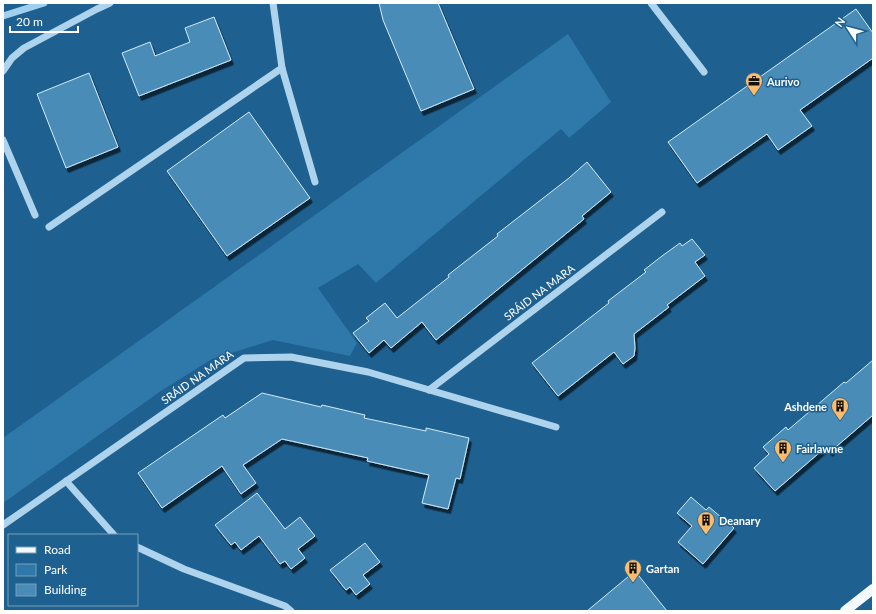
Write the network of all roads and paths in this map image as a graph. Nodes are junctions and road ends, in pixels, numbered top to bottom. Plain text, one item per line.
1 (110, 3) edge
2 (273, 3) edge
3 (651, 3) edge
4 (282, 68) junction
5 (3, 71) edge
6 (704, 72) dead end
7 (3, 140) edge
8 (315, 182) dead end
9 (662, 212) dead end
10 (35, 214) dead end
11 (49, 227) dead end
12 (429, 390) junction
13 (556, 427) dead end
14 (66, 481) junction
15 (3, 525) edge
16 (113, 534) edge
17 (138, 547) edge
18 (873, 589) edge
19 (291, 611) edge
20 (845, 611) edge

1 - 5 street
2 - 4 street
3 - 6 street
4 - 8 street
4 - 11 street
7 - 10 street
9 - 12 street, SRÁID NA MARA
12 - 13 street, SRÁID NA MARA
12 - 14 street, SRÁID NA MARA
14 - 15 street, SRÁID NA MARA
14 - 16 street
17 - 19 street
18 - 20 main road

